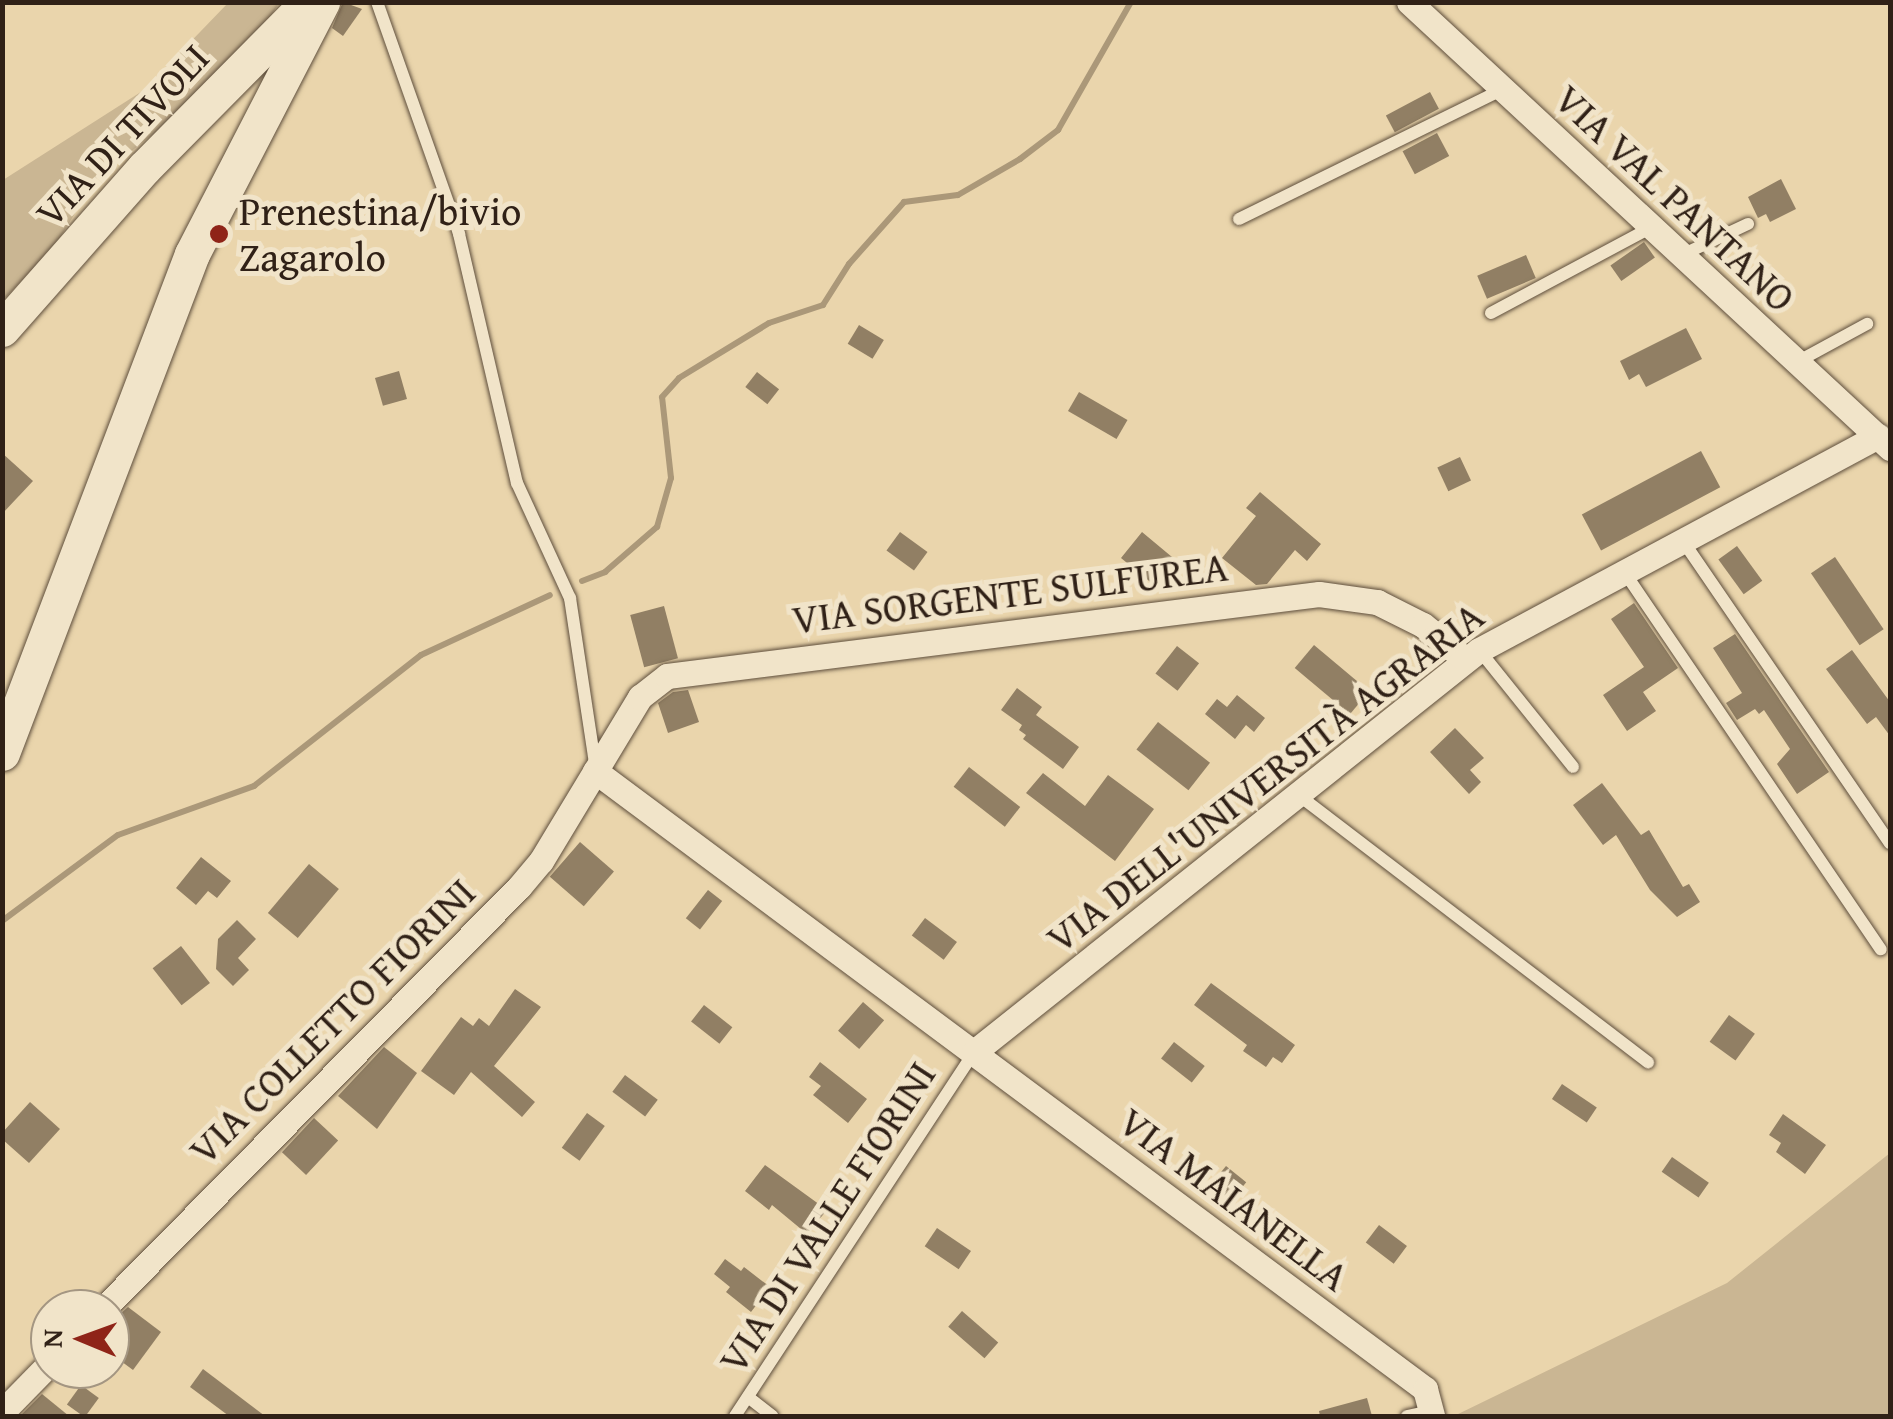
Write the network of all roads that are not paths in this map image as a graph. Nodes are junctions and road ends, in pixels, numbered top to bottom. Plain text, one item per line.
1 (308, 2) edge
2 (322, 2) edge
3 (377, 2) edge
4 (1409, 2) edge
5 (1503, 90) junction
6 (1238, 219) dead end
7 (1748, 224) dead end
8 (1652, 227) junction
9 (1682, 255) junction
10 (1491, 313) dead end
11 (1868, 324) dead end
12 (2, 330) edge
13 (1797, 362) junction
14 (1884, 442) edge
15 (1683, 541) junction
16 (1625, 572) junction
17 (1472, 655) junction
18 (2, 753) edge
19 (1573, 767) dead end
20 (596, 771) junction
21 (1297, 794) junction
22 (1890, 842) edge
23 (1881, 949) dead end
24 (974, 1052) junction
25 (1648, 1062) dead end
26 (122, 1289) edge
27 (30, 1383) edge
28 (748, 1397) junction
29 (2, 1412) edge
30 (1423, 1415) edge
31 (735, 1416) edge
32 (772, 1416) edge

1 - 12 main road, VIA DI TIVOLI
2 - 18 main road
3 - 20 lane
4 - 5 street, VIA VAL PANTANO
5 - 6 lane
5 - 8 street, VIA VAL PANTANO
7 - 9 lane
8 - 9 street, VIA VAL PANTANO
8 - 10 lane
9 - 13 street, VIA VAL PANTANO
11 - 13 lane
13 - 14 street, VIA VAL PANTANO
14 - 15 street, VIA DELL'UNIVERSITÀ AGRARIA
15 - 16 street, VIA DELL'UNIVERSITÀ AGRARIA
15 - 22 lane
16 - 17 street, VIA DELL'UNIVERSITÀ AGRARIA
16 - 23 lane
17 - 19 lane
17 - 20 street, VIA SORGENTE SULFUREA
17 - 21 street, VIA DELL'UNIVERSITÀ AGRARIA
20 - 24 street, VIA MAIANELLA
20 - 26 street, VIA COLLETTO FIORINI
21 - 24 street, VIA DELL'UNIVERSITÀ AGRARIA
21 - 25 lane
24 - 28 lane, VIA DI VALLE FIORINI
24 - 30 street, VIA MAIANELLA
27 - 29 street
28 - 31 lane, VIA DI VALLE FIORINI
28 - 32 lane

